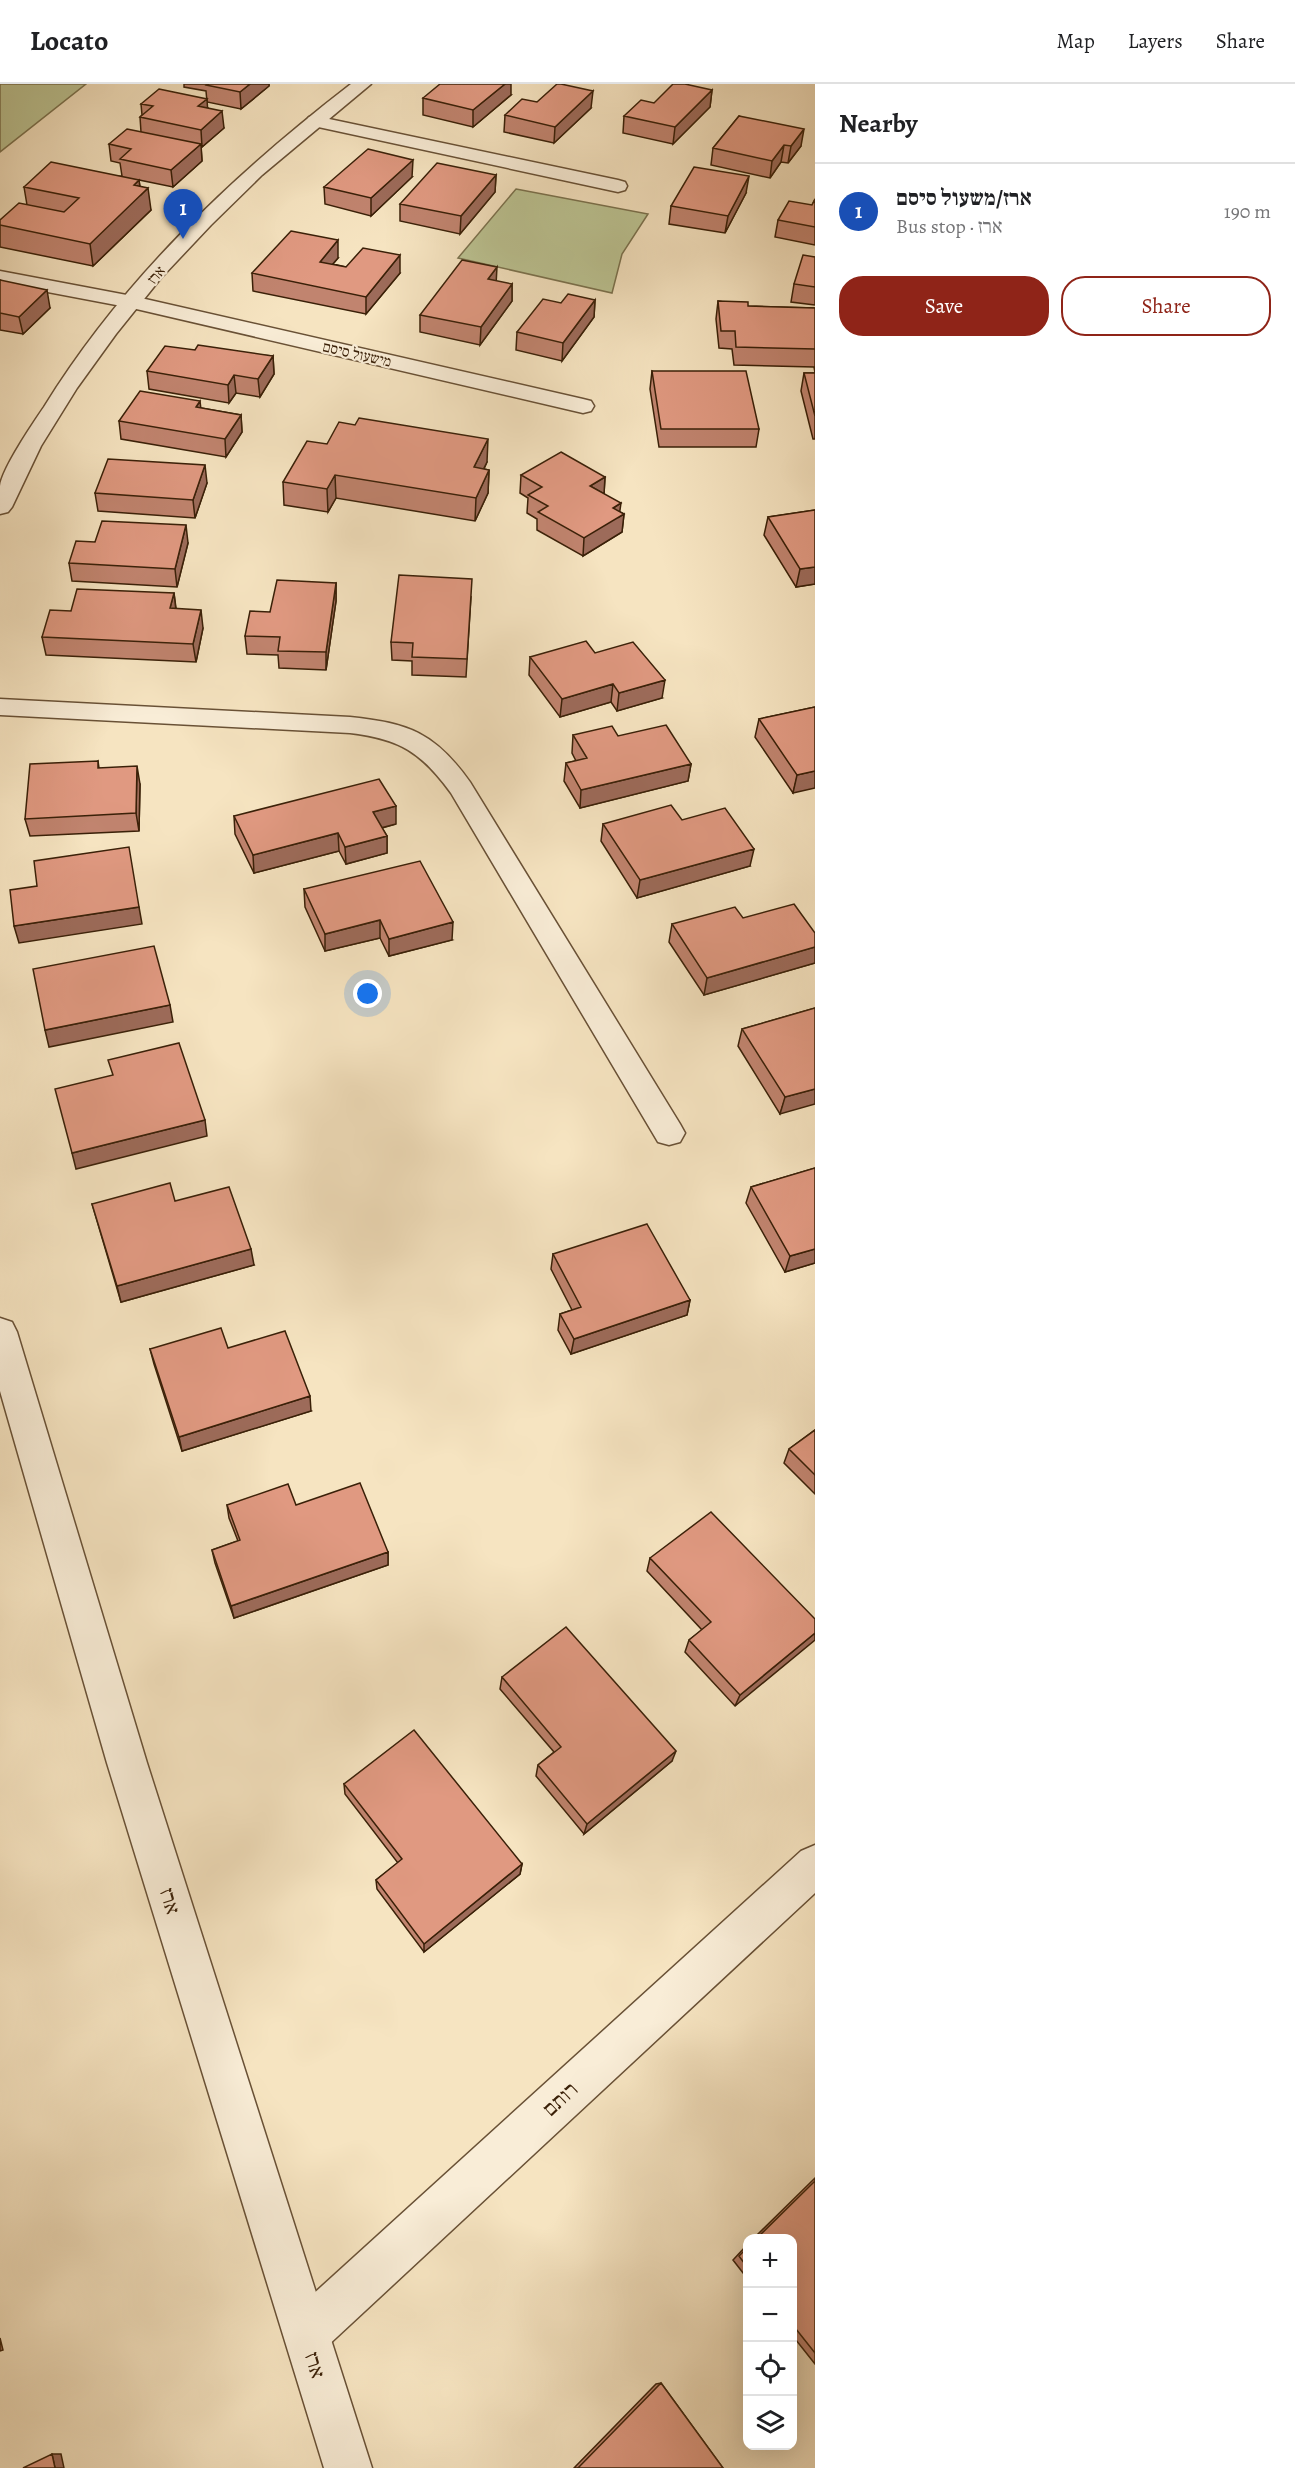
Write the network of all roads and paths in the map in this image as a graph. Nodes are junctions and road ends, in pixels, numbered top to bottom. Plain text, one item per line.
1 (362, 84) edge
2 (315, 121) junction
3 (618, 186) dead end
4 (0, 277) edge
5 (132, 302) junction
6 (583, 406) dead end
7 (0, 507) edge
8 (0, 707) edge
9 (669, 1133) dead end
10 (0, 1332) edge
11 (815, 1865) edge
12 (306, 2333) junction
13 (348, 2468) edge

1 - 2 street, ארז
2 - 3 street
2 - 5 street, ארז
4 - 5 street, מישעול סיסם
5 - 6 street, מישעול סיסם
5 - 7 street, ארז
8 - 9 street
10 - 12 street, ארז
11 - 12 street, רותם
12 - 13 street, ארז

